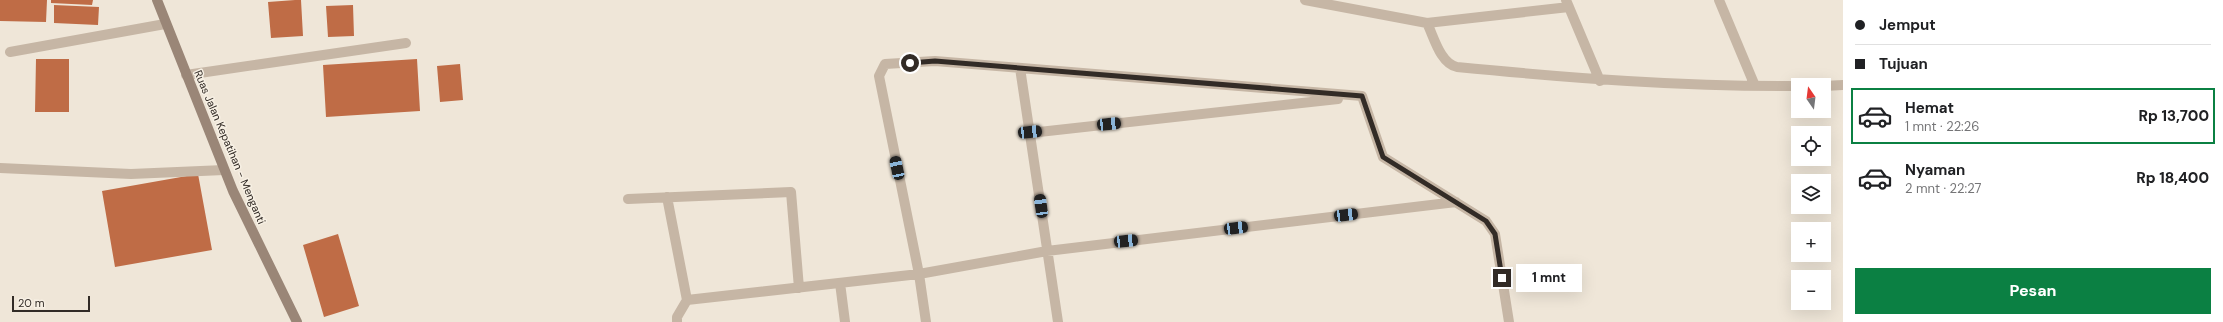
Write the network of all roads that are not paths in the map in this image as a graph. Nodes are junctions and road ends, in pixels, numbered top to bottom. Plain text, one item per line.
1 (157, 0) edge
2 (1305, 0) edge
3 (1719, 0) edge
4 (1567, 4) edge
5 (1427, 23) junction
6 (166, 24) junction
7 (406, 44) dead end
8 (10, 52) dead end
9 (1020, 68) junction
10 (186, 75) junction
11 (1600, 81) junction
12 (1755, 86) junction
13 (1791, 86) edge
14 (1831, 86) edge
15 (1843, 86) edge
16 (1362, 96) junction
17 (1030, 132) junction
18 (0, 168) edge
19 (224, 170) junction
20 (667, 197) junction
21 (628, 199) dead end
22 (1456, 202) junction
23 (1047, 251) junction
24 (919, 274) junction
25 (840, 283) junction
26 (799, 288) junction
27 (687, 300) junction
28 (297, 322) edge
29 (677, 322) edge
30 (845, 322) edge
31 (926, 322) edge
32 (1058, 322) edge
33 (1509, 322) edge

1 - 6 main road, Ruas Jalan Kepatihan - Menganti
2 - 5 street
3 - 12 street
4 - 5 street
4 - 11 street
5 - 11 street
6 - 8 street
6 - 10 main road, Ruas Jalan Kepatihan - Menganti
7 - 10 street
9 - 16 street
9 - 17 street
9 - 24 street
10 - 19 main road, Ruas Jalan Kepatihan - Menganti
11 - 12 street
12 - 13 street
14 - 15 street
16 - 17 street
16 - 22 street
17 - 23 street
18 - 19 street
19 - 28 main road, Ruas Jalan Kepatihan - Menganti
20 - 21 street
20 - 26 street
20 - 27 street
22 - 23 street
22 - 33 street
23 - 24 street
23 - 32 street
24 - 25 street
24 - 31 street
25 - 26 street
25 - 30 street
26 - 27 street
27 - 29 street

